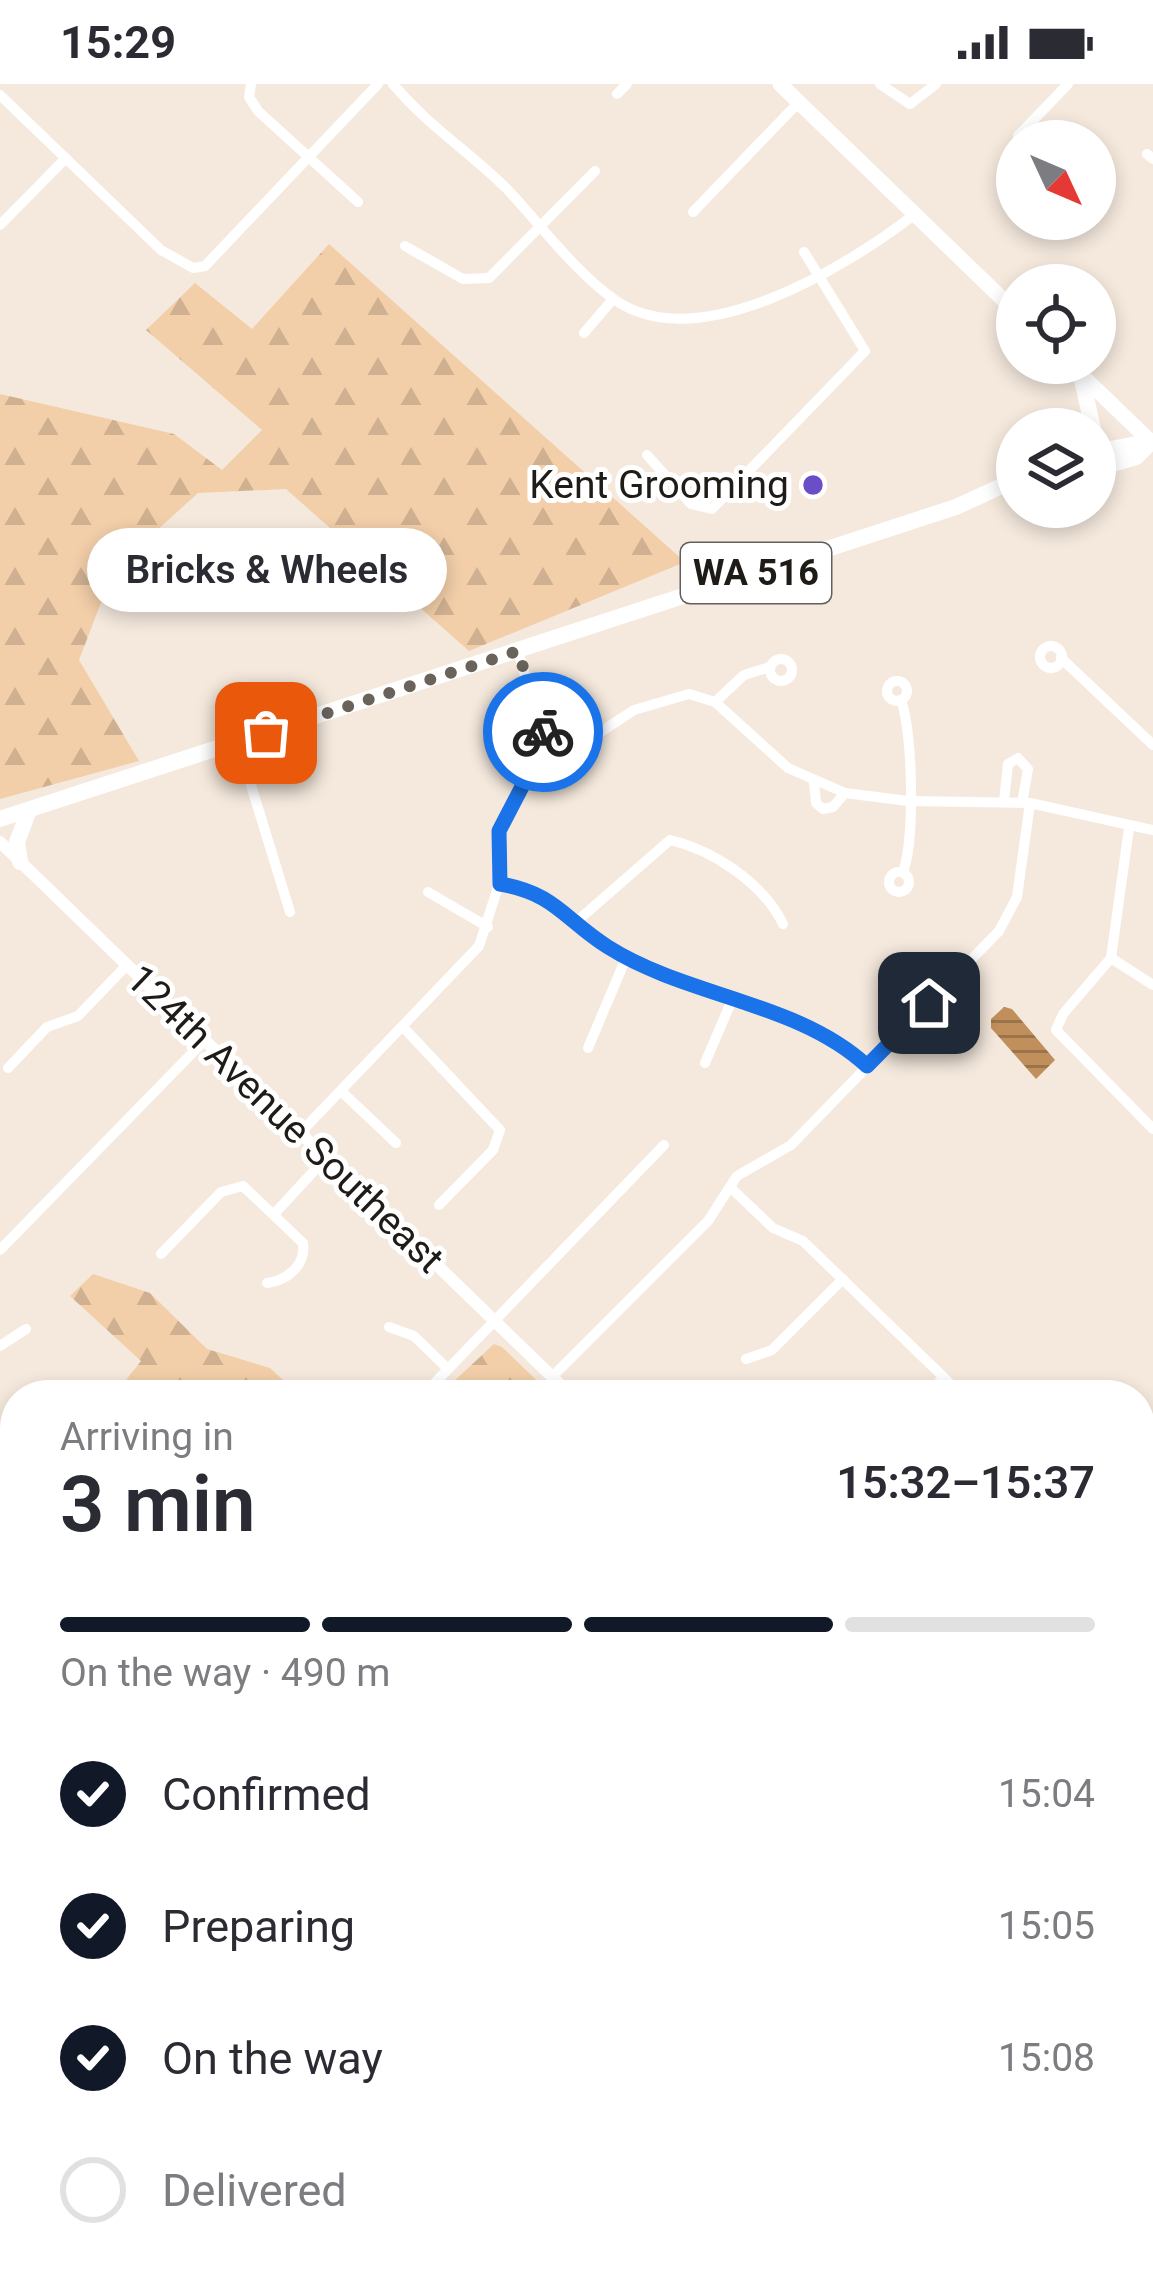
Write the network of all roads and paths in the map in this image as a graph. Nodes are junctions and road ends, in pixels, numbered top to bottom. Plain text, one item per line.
1 (251, 84) edge
2 (378, 84) edge
3 (393, 84) edge
4 (627, 84) edge
5 (781, 84) edge
6 (880, 84) edge
7 (936, 84) edge
8 (1068, 84) edge
9 (617, 94) dead end
10 (0, 95) edge
11 (799, 102) junction
12 (1033, 120) edge
13 (304, 156) junction
14 (66, 158) junction
15 (595, 171) dead end
16 (358, 202) dead end
17 (692, 212) dead end
18 (915, 214) junction
19 (0, 225) edge
20 (541, 227) junction
21 (405, 246) dead end
22 (804, 252) dead end
23 (820, 279) junction
24 (996, 293) edge
25 (614, 299) junction
26 (584, 333) dead end
27 (1091, 384) edge
28 (1152, 442) edge
29 (1116, 448) edge
30 (647, 455) dead end
31 (1116, 463) edge
32 (996, 491) edge
33 (518, 651) junction
34 (1061, 658) dead end
35 (770, 667) dead end
36 (901, 700) dead end
37 (715, 702) junction
38 (544, 738) junction
39 (238, 742) junction
40 (1153, 745) edge
41 (814, 782) junction
42 (845, 793) junction
43 (908, 801) junction
44 (1004, 801) junction
45 (1026, 803) junction
46 (29, 810) junction
47 (0, 819) edge
48 (1129, 828) junction
49 (1153, 830) edge
50 (0, 842) edge
51 (20, 862) junction
52 (903, 872) dead end
53 (500, 884) junction
54 (428, 892) dead end
55 (290, 912) dead end
56 (576, 922) junction
57 (783, 924) dead end
58 (488, 927) junction
59 (626, 958) junction
60 (1111, 958) junction
61 (126, 966) junction
62 (1153, 985) edge
63 (733, 1000) junction
64 (403, 1028) junction
65 (204, 1041) junction
66 (588, 1048) dead end
67 (705, 1063) dead end
68 (867, 1066) junction
69 (8, 1068) dead end
70 (341, 1091) junction
71 (1153, 1130) edge
72 (300, 1133) junction
73 (396, 1143) dead end
74 (664, 1145) dead end
75 (326, 1158) junction
76 (730, 1187) junction
77 (439, 1205) dead end
78 (274, 1213) junction
79 (0, 1250) edge
80 (161, 1254) dead end
81 (843, 1280) junction
82 (267, 1283) dead end
83 (494, 1321) junction
84 (389, 1327) dead end
85 (26, 1329) dead end
86 (0, 1346) edge
87 (746, 1359) dead end
88 (448, 1369) junction
89 (552, 1377) junction
90 (944, 1378) joint
91 (437, 1380) edge
92 (555, 1380) edge
93 (942, 1380) edge

1 - 13 street
2 - 13 street
3 - 20 street
4 - 9 street
5 - 11 main road
6 - 7 street
8 - 12 street
10 - 14 street
11 - 17 street
11 - 18 main road
13 - 14 street
13 - 16 street
14 - 19 street
15 - 20 street
18 - 23 street
18 - 24 main road
20 - 21 street
20 - 25 street
22 - 23 street
23 - 25 street
23 - 30 street
25 - 26 street
27 - 28 main road
28 - 29 main road
28 - 31 main road
32 - 33 main road, WA 516
33 - 38 street
33 - 39 main road, WA 516
34 - 40 street
35 - 37 street
36 - 43 street
37 - 38 street
37 - 41 street
38 - 53 street
39 - 46 main road, WA 516
39 - 55 street
41 - 42 street
41 - 42 street
42 - 43 street
43 - 44 street
43 - 52 street
44 - 45 street
44 - 45 street
45 - 48 street
45 - 68 street
46 - 47 main road, WA 516
46 - 51 main road
48 - 49 street
48 - 60 street
50 - 51 street, 124th Avenue Southeast
51 - 61 street, 124th Avenue Southeast
53 - 56 street
53 - 58 street
54 - 58 street
56 - 57 street
56 - 59 street
58 - 64 street
59 - 63 street
59 - 66 street
60 - 62 street
60 - 71 street
61 - 65 street, 124th Avenue Southeast
61 - 69 street
63 - 67 street
63 - 68 street
64 - 70 street
64 - 77 street
65 - 72 street, 124th Avenue Southeast
65 - 79 street
68 - 76 street
70 - 72 street
70 - 73 street
72 - 75 street, 124th Avenue Southeast
74 - 83 street
75 - 78 street
75 - 83 street, 124th Avenue Southeast
76 - 81 street
76 - 89 street
78 - 80 street
78 - 82 street
81 - 87 street
81 - 90 street
83 - 88 street
83 - 89 street, 124th Avenue Southeast
84 - 88 street
85 - 86 street
88 - 91 street
89 - 92 street, 124th Avenue Southeast
90 - 93 street

